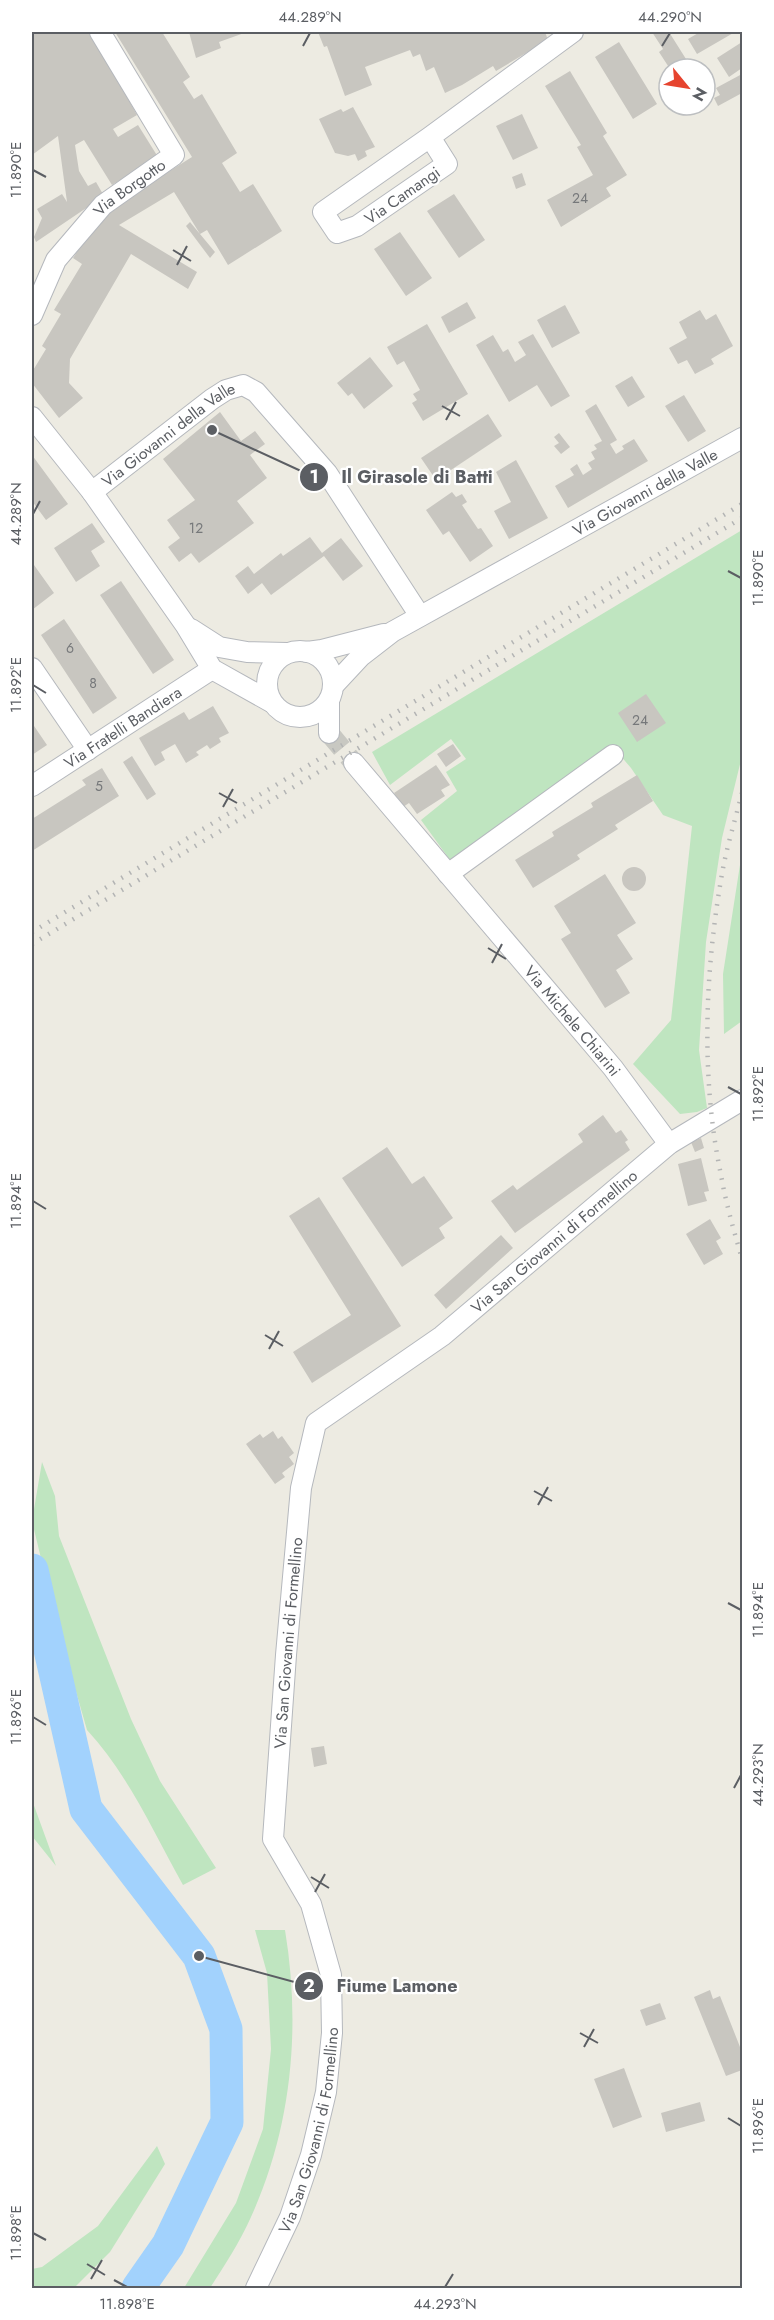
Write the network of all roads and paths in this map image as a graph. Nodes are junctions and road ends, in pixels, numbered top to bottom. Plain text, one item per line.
1 (100, 32) edge
2 (573, 32) edge
3 (430, 137) junction
4 (32, 315) edge
5 (32, 417) edge
6 (742, 438) edge
7 (92, 492) junction
8 (420, 616) junction
9 (186, 626) junction
10 (392, 632) junction
11 (307, 651) junction
12 (287, 653) junction
13 (32, 668) edge
14 (212, 669) junction
15 (331, 693) junction
16 (271, 702) junction
17 (307, 717) junction
18 (88, 750) junction
19 (613, 755) dead end
20 (354, 763) tunnel mouth
21 (32, 786) edge
22 (448, 874) junction
23 (742, 1100) edge
24 (669, 1144) junction
25 (256, 2289) edge

1 - 4 street, Via Borgotto
2 - 3 street, Via Camangi
3 - 3 street, Via Camangi
5 - 7 street
6 - 8 street, Via Giovanni della Valle
7 - 8 street, Via Giovanni della Valle
7 - 9 street
8 - 10 street, Via Giovanni della Valle
9 - 12 street
9 - 14 street
10 - 11 street, Via Giovanni della Valle
10 - 15 street, Via Giovanni della Valle
11 - 12 street
11 - 15 street
12 - 16 street
13 - 18 street
14 - 16 street
14 - 18 street, Via Fratelli Bandiera
15 - 17 street
15 - 17 street
16 - 17 street
18 - 21 street, Via Fratelli Bandiera
19 - 22 street
20 - 22 street, Via Michele Chiarini
22 - 24 street, Via Michele Chiarini
23 - 24 street, Via San Giovanni di Formellino
24 - 25 street, Via San Giovanni di Formellino

